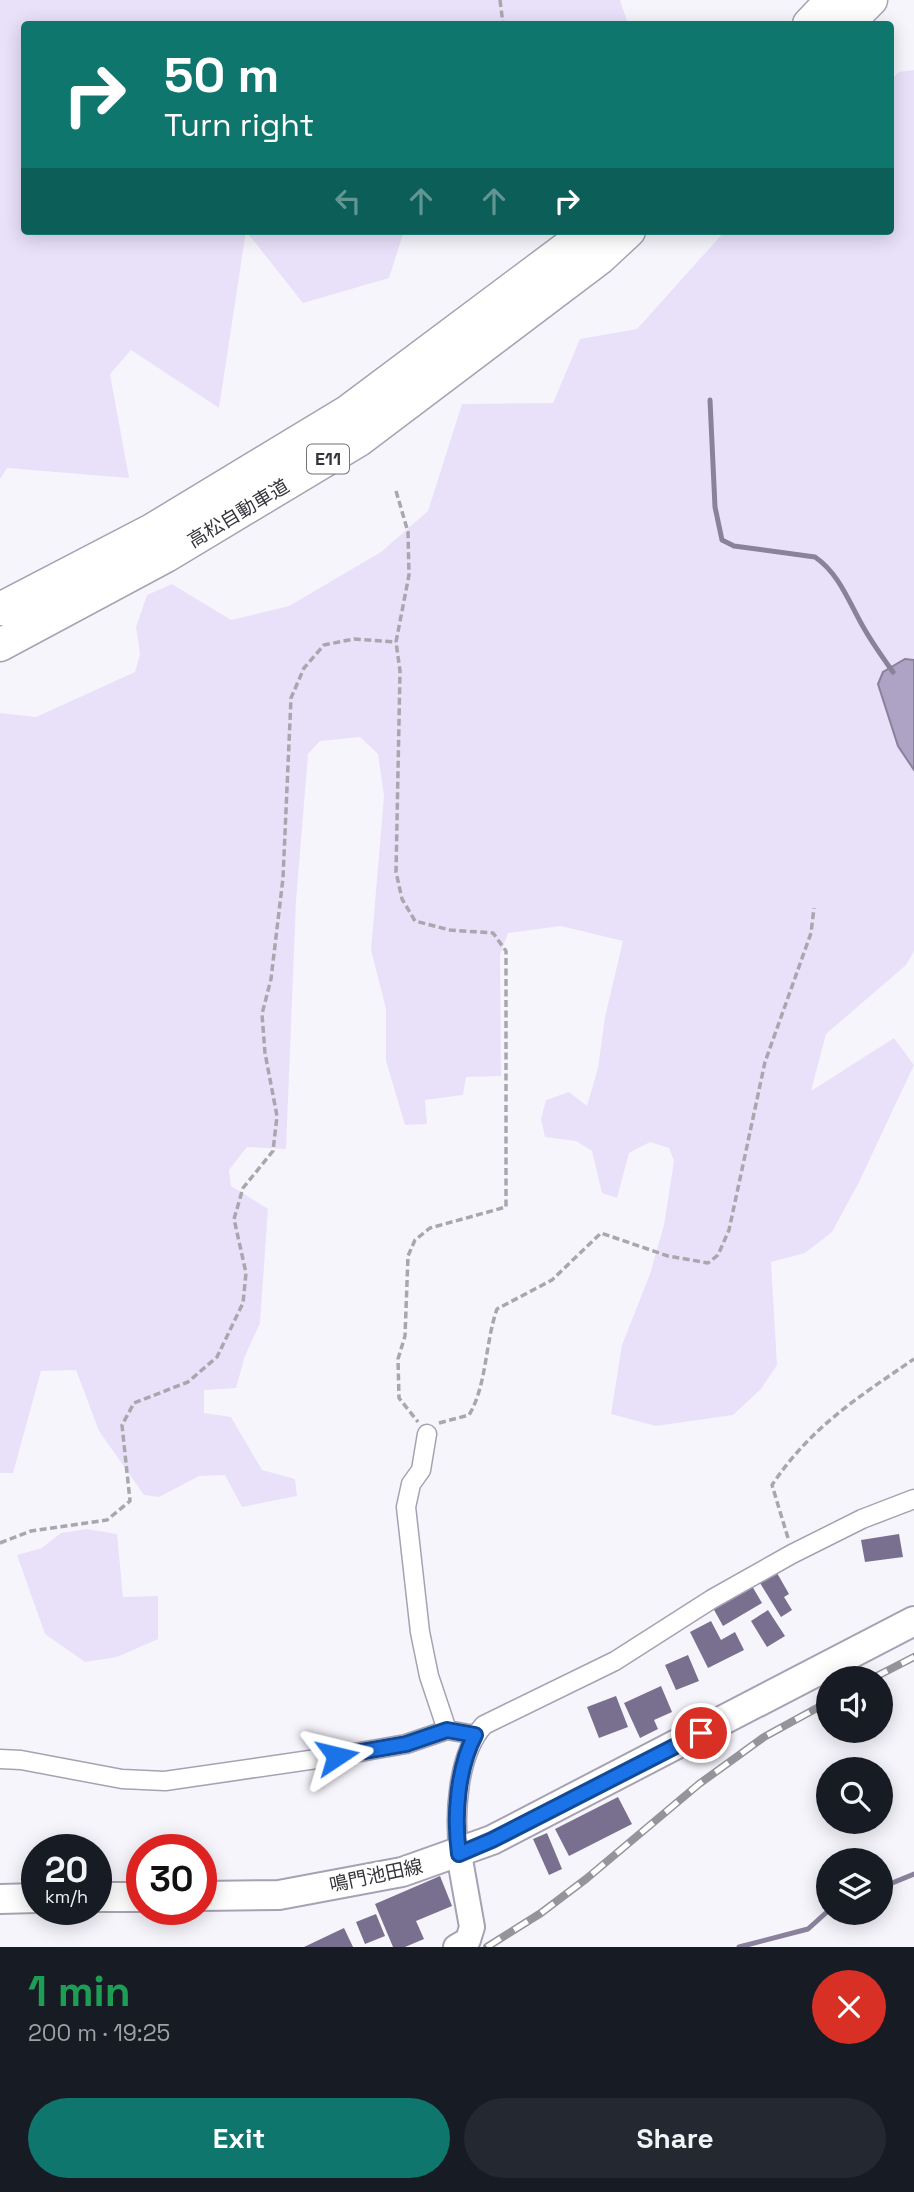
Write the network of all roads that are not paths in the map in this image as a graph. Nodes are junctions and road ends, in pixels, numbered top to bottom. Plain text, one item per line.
1 (832, 0) edge
2 (871, 0) edge
3 (812, 21) edge
4 (850, 21) edge
5 (584, 235) edge
6 (625, 235) edge
7 (0, 609) edge
8 (0, 645) edge
9 (427, 1434) road end
10 (914, 1499) edge
11 (914, 1621) edge
12 (447, 1730) junction
13 (475, 1735) junction
14 (0, 1759) edge
15 (459, 1854) junction
16 (217, 1896) edge
17 (21, 1898) edge
18 (0, 1899) edge
19 (466, 1945) edge

1 - 3 highway
2 - 4 highway
5 - 7 highway, 高松自動車道 / E11
6 - 8 highway, 高松自動車道 / E11
9 - 12 street
10 - 13 street
11 - 15 main road, 鳴門池田線
12 - 13 street
12 - 14 street
13 - 15 street
15 - 16 main road, 鳴門池田線
15 - 19 main road
17 - 18 main road

